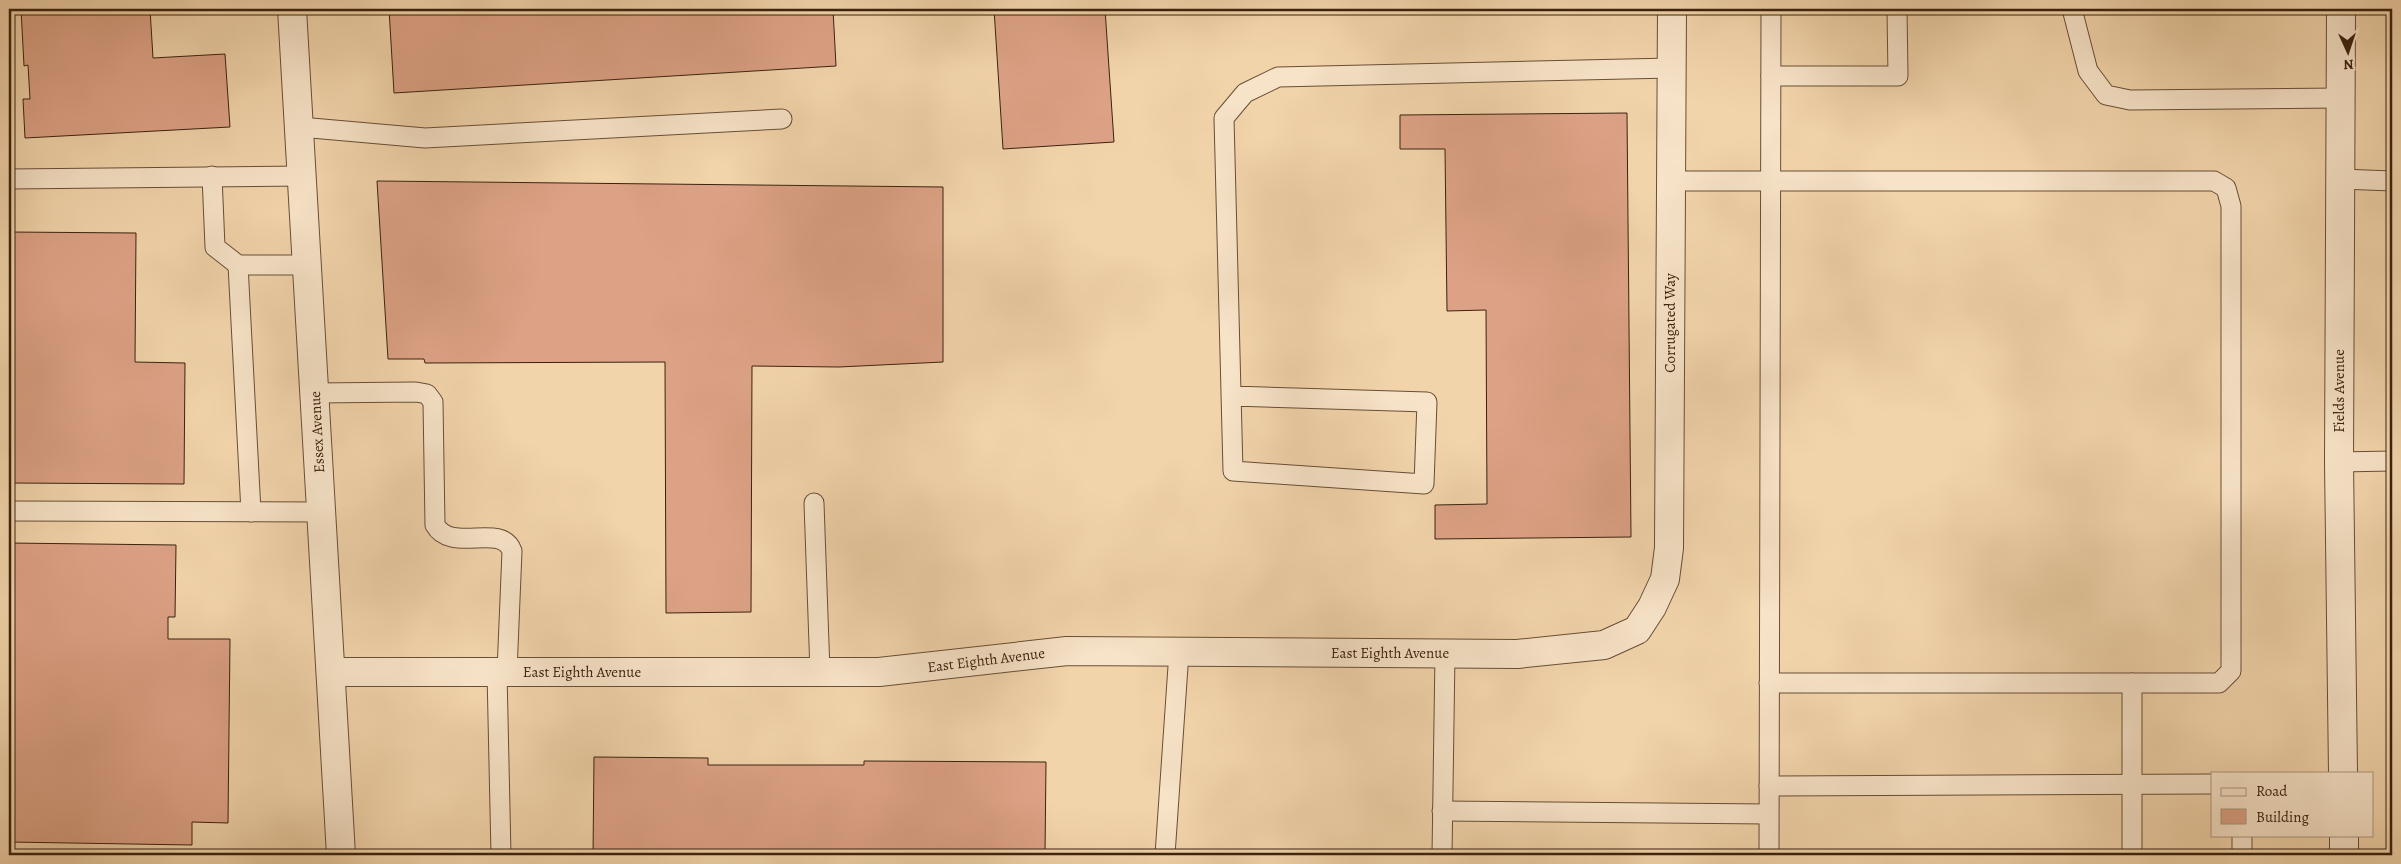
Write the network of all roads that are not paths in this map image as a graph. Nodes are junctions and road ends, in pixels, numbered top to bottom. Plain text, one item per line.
1 (292, 9) edge
2 (1672, 9) edge
3 (1771, 9) edge
4 (1897, 9) edge
5 (2072, 9) edge
6 (2341, 9) edge
7 (1671, 68) junction
8 (1771, 76) junction
9 (2341, 98) junction
10 (782, 119) dead end
11 (300, 127) junction
12 (212, 176) junction
13 (304, 176) junction
14 (9, 179) edge
15 (2341, 179) junction
16 (1671, 181) junction
17 (1770, 181) junction
18 (2392, 181) edge
19 (238, 265) junction
20 (308, 265) junction
21 (315, 393) junction
22 (1232, 396) junction
23 (2392, 461) edge
24 (2339, 462) junction
25 (814, 503) dead end
26 (9, 511) edge
27 (251, 512) junction
28 (322, 512) junction
29 (1637, 630) joint
30 (1180, 652) junction
31 (1445, 654) junction
32 (331, 672) junction
33 (502, 672) junction
34 (820, 672) junction
35 (1769, 683) junction
36 (2132, 683) junction
37 (2343, 772) edge
38 (2211, 784) edge
39 (2132, 785) junction
40 (1769, 786) junction
41 (1442, 811) junction
42 (1768, 814) junction
43 (2242, 836) edge
44 (2344, 836) edge
45 (341, 855) edge
46 (501, 855) edge
47 (1165, 855) edge
48 (1442, 855) edge
49 (1769, 855) edge
50 (2132, 855) edge
51 (2242, 855) edge
52 (2344, 855) edge

1 - 11 street, Essex Avenue
2 - 7 street, Corrugated Way
3 - 8 lane
4 - 8 lane
5 - 9 lane
6 - 9 street, Fields Avenue
7 - 16 street, Corrugated Way
7 - 22 lane
8 - 17 lane
9 - 15 street, Fields Avenue
10 - 11 lane
11 - 13 street, Essex Avenue
12 - 13 lane
12 - 14 lane
12 - 19 lane
13 - 20 street, Essex Avenue
15 - 18 lane
15 - 24 street, Fields Avenue
16 - 17 lane
16 - 29 street, Corrugated Way
17 - 35 lane
17 - 36 lane
19 - 20 lane
19 - 27 lane
20 - 21 street, Essex Avenue
21 - 28 street, Essex Avenue
21 - 33 lane
22 - 22 lane
23 - 24 lane
24 - 37 street, Fields Avenue
25 - 34 lane
26 - 27 lane
27 - 28 lane
28 - 32 street, Essex Avenue
29 - 31 street, East Eighth Avenue
30 - 31 street, East Eighth Avenue
30 - 34 street, East Eighth Avenue
30 - 47 lane
31 - 41 lane
32 - 33 street, East Eighth Avenue
32 - 45 street, Essex Avenue
33 - 34 street, East Eighth Avenue
33 - 46 lane
35 - 36 lane
35 - 40 lane
36 - 39 lane
38 - 39 lane
39 - 40 lane
39 - 50 lane
40 - 42 lane
41 - 42 lane
41 - 48 lane
42 - 49 lane
43 - 51 lane
44 - 52 street

